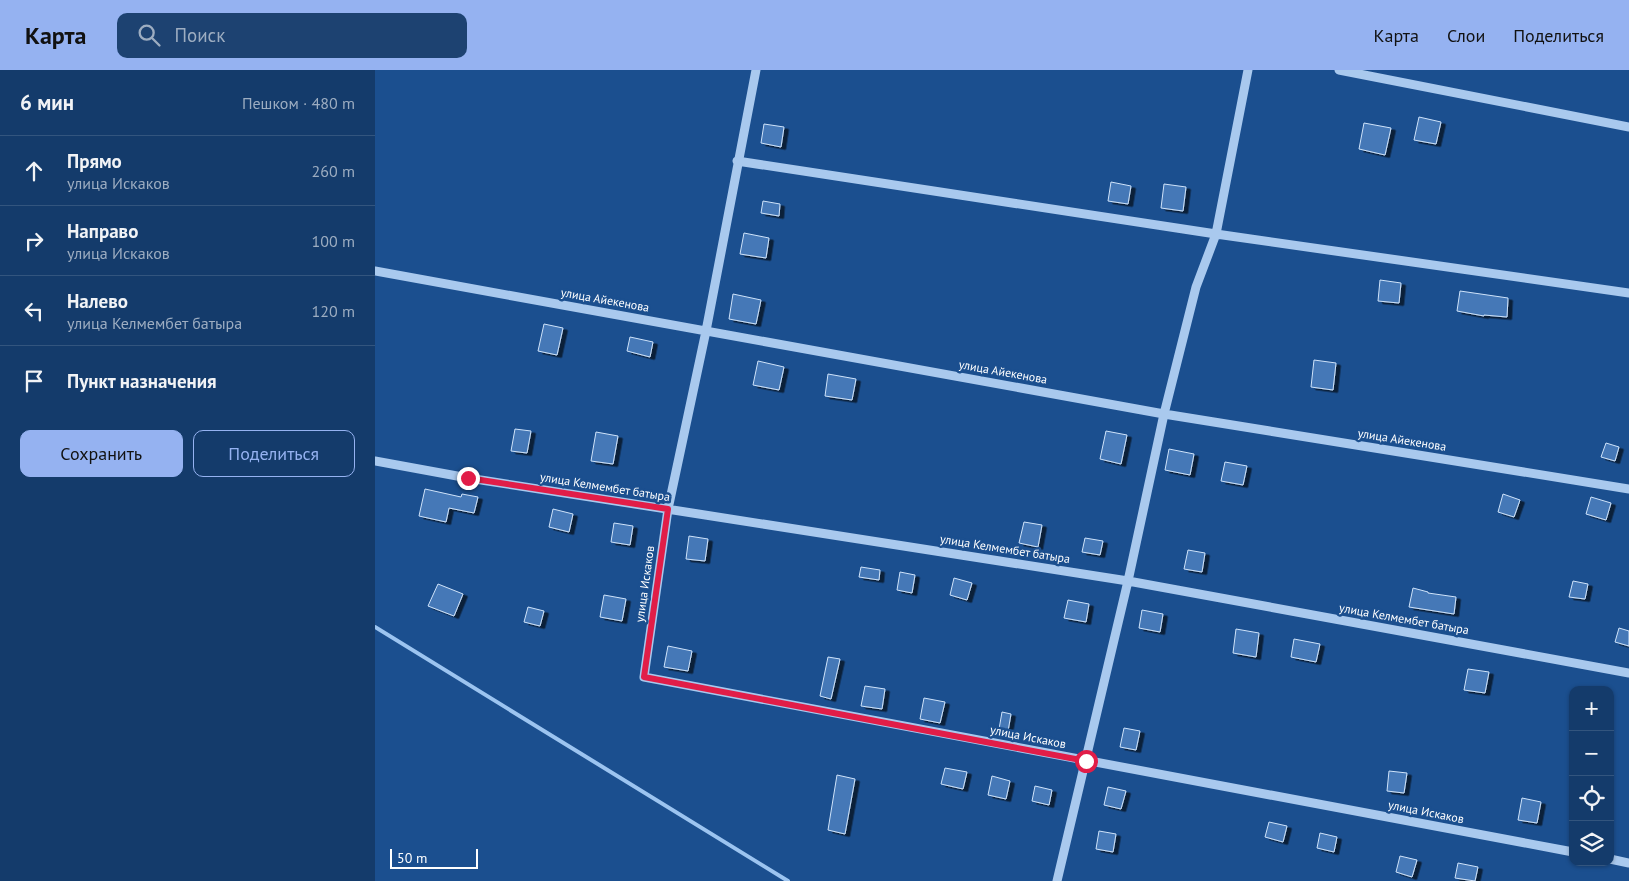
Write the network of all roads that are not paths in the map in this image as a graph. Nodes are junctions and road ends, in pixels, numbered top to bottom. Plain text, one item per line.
1 (755, 70) edge
2 (1248, 70) edge
3 (1339, 70) edge
4 (1629, 127) edge
5 (737, 161) junction
6 (1215, 234) junction
7 (375, 271) edge
8 (1629, 293) edge
9 (707, 331) junction
10 (1164, 414) junction
11 (375, 461) edge
12 (1629, 488) edge
13 (668, 509) junction
14 (1127, 581) junction
15 (1629, 673) edge
16 (1086, 761) junction
17 (1569, 851) edge
18 (1614, 860) edge
19 (1629, 863) edge
20 (1057, 881) edge

1 - 5 street
2 - 6 street
3 - 4 street
5 - 6 street
5 - 9 street
6 - 8 street
6 - 10 street
7 - 9 street, улица Айекенова
9 - 10 street, улица Айекенова
9 - 13 street
10 - 12 street, улица Айекенова
10 - 14 street
11 - 13 street, улица Келмембет батыра
13 - 14 street, улица Келмембет батыра
13 - 16 street, улица Искаков
14 - 15 street, улица Келмембет батыра
14 - 16 street
16 - 17 street, улица Искаков
16 - 20 street
18 - 19 street

